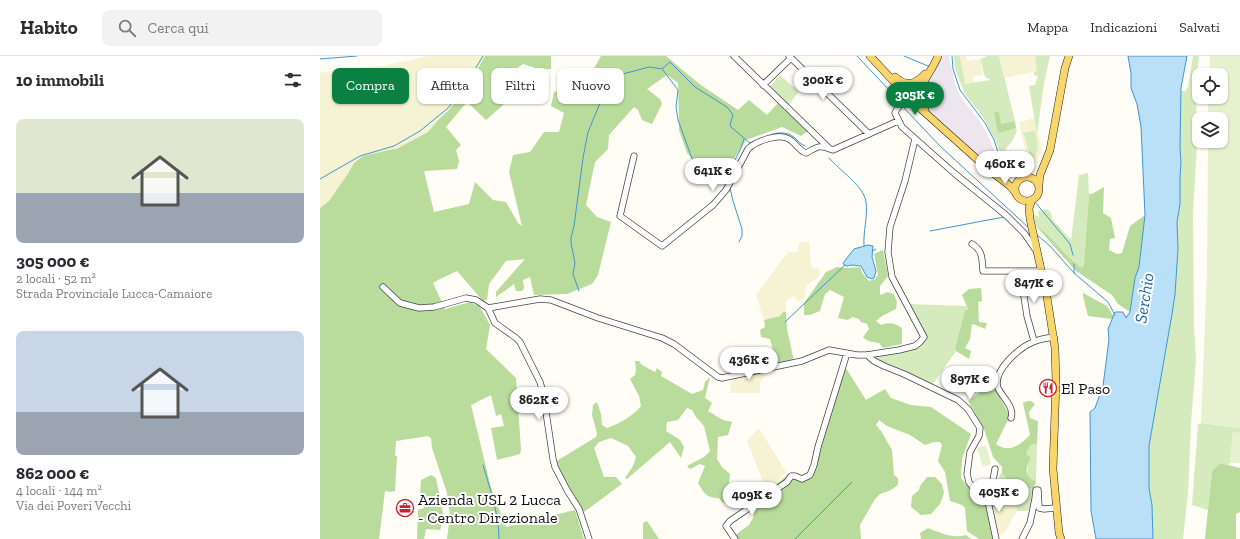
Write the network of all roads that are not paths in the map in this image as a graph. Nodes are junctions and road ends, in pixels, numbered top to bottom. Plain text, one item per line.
1 (734, 56) edge
2 (870, 56) edge
3 (938, 56) edge
4 (1069, 56) edge
5 (790, 57) edge
6 (878, 65) junction
7 (920, 82) junction
8 (763, 85) junction
9 (906, 98) junction
10 (931, 118) junction
11 (898, 121) junction
12 (869, 134) junction
13 (915, 139) junction
14 (830, 150) junction
15 (634, 156) dead end
16 (1044, 164) junction
17 (999, 177) junction
18 (1029, 177) junction
19 (1019, 179) junction
20 (1039, 184) junction
21 (1015, 192) junction
22 (1020, 199) junction
23 (1032, 200) junction
24 (1030, 219) junction
25 (1031, 236) junction
26 (972, 244) dead end
27 (1020, 271) junction
28 (1042, 271) junction
29 (383, 287) dead end
30 (488, 308) junction
31 (1054, 337) junction
32 (1034, 341) junction
33 (847, 353) junction
34 (867, 356) junction
35 (1011, 418) dead end
36 (995, 469) dead end
37 (986, 492) junction
38 (1056, 508) junction
39 (589, 539) edge
40 (735, 539) edge
41 (996, 539) edge
42 (1022, 539) edge
43 (1061, 539) edge

1 - 8 street
2 - 6 main road
3 - 7 main road
4 - 16 main road
5 - 8 street
5 - 12 street
6 - 7 main road
6 - 9 main road
7 - 9 main road
7 - 10 main road
8 - 14 street
9 - 10 main road
9 - 11 street
10 - 17 main road
11 - 12 street
11 - 13 street
12 - 14 street
13 - 25 street
13 - 34 street
14 - 15 street
16 - 18 main road
16 - 20 main road
17 - 19 main road
17 - 21 main road
18 - 19 main road
18 - 20 main road
19 - 21 main road
20 - 23 main road
21 - 22 main road
22 - 23 main road
22 - 24 main road
23 - 24 main road
24 - 25 main road
25 - 28 main road
26 - 27 street
27 - 28 street
27 - 32 street
28 - 31 main road
29 - 30 street
30 - 33 street
30 - 39 street
31 - 32 street
31 - 38 main road
32 - 35 street
33 - 34 street
33 - 40 street
34 - 37 street
36 - 37 street
37 - 41 street
38 - 42 street
38 - 43 main road

